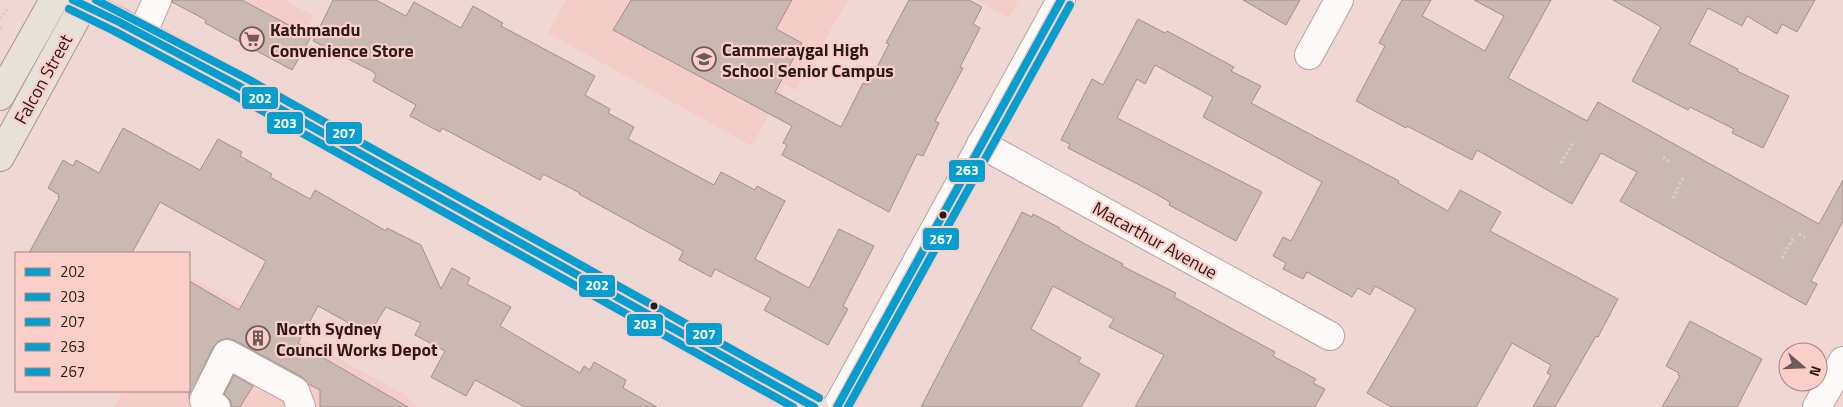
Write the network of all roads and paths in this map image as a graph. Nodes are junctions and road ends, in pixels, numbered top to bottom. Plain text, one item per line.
1 (54, 0) edge
2 (157, 0) edge
3 (1061, 0) edge
4 (1339, 0) edge
5 (81, 2) edge
6 (7, 9) dead end
7 (0, 19) edge
8 (142, 34) junction
9 (1309, 55) dead end
10 (0, 96) edge
11 (1574, 141) dead end
12 (981, 144) junction
13 (0, 157) edge
14 (1663, 157) dead end
15 (1670, 162) dead end
16 (1561, 163) dead end
17 (1684, 176) dead end
18 (1673, 198) dead end
19 (1799, 234) dead end
20 (1794, 237) dead end
21 (1806, 238) dead end
22 (1782, 258) dead end
23 (1330, 336) dead end
24 (1843, 360) edge
25 (216, 407) edge
26 (301, 407) edge
27 (814, 407) edge
28 (837, 407) edge
29 (1817, 407) edge

1 - 10 main road, Falcon Street
2 - 8 street
3 - 12 street
4 - 9 street
5 - 8 main road
5 - 13 main road, Falcon Street
6 - 7 path
8 - 27 main road
11 - 16 path
12 - 23 street, Macarthur Avenue
12 - 28 street
14 - 15 path
17 - 18 path
19 - 21 path
20 - 22 path
24 - 29 street
25 - 26 street

